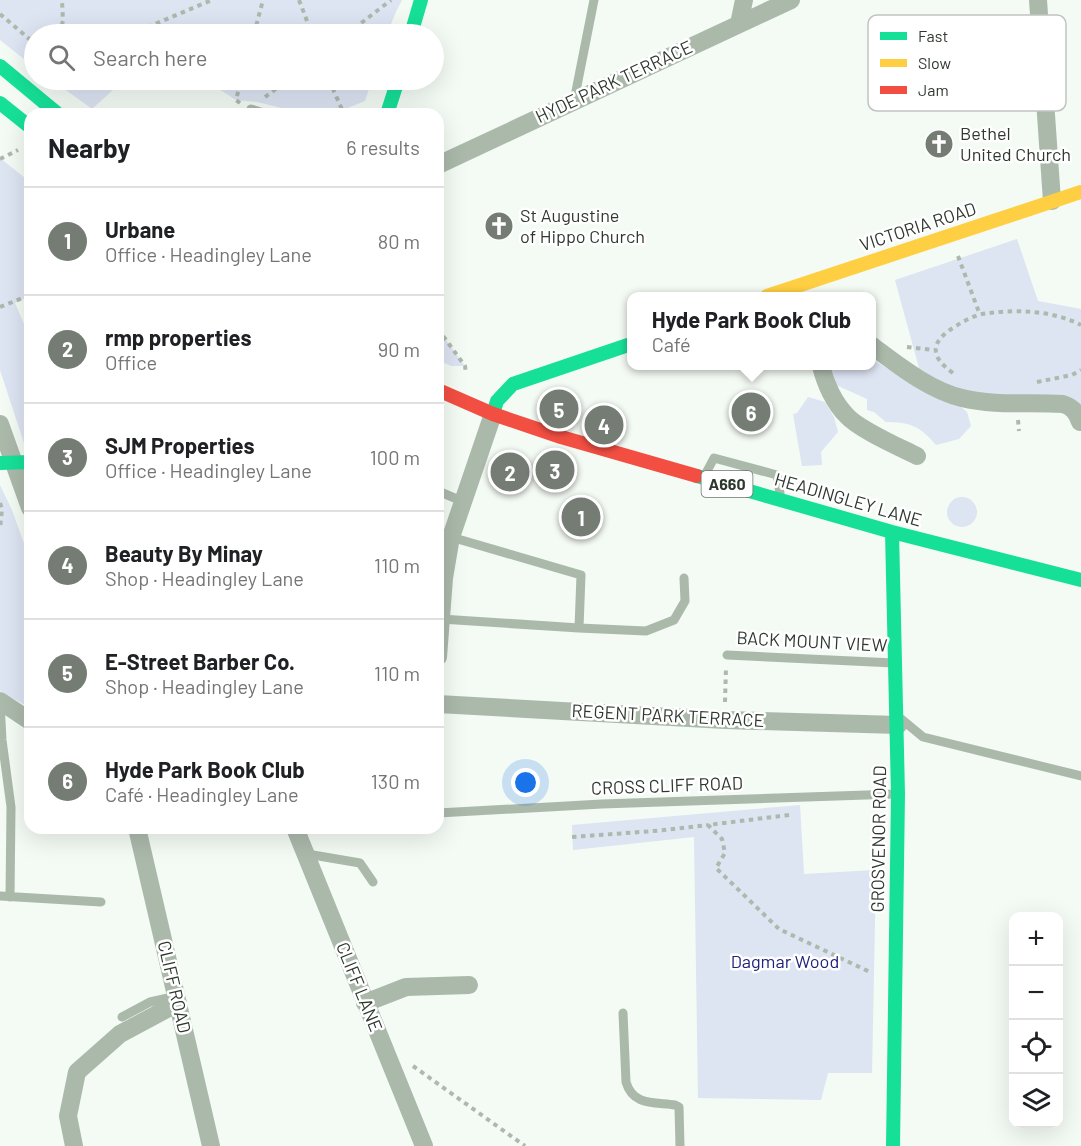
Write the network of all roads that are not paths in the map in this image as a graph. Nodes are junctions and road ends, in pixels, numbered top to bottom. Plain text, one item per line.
1 (421, 0) edge
2 (594, 0) edge
3 (744, 0) edge
4 (791, 0) edge
5 (1038, 0) edge
6 (1039, 15) edge
7 (414, 24) edge
8 (739, 24) junction
9 (0, 66) edge
10 (24, 86) edge
11 (29, 90) edge
12 (395, 90) edge
13 (574, 101) junction
14 (0, 103) edge
15 (51, 108) edge
16 (389, 108) edge
17 (1046, 111) edge
18 (24, 122) edge
19 (444, 162) edge
20 (1081, 192) edge
21 (1052, 201) junction
22 (806, 290) edge
23 (627, 345) edge
24 (876, 349) edge
25 (822, 370) edge
26 (444, 393) edge
27 (493, 414) junction
28 (1080, 422) edge
29 (0, 424) edge
30 (917, 456) dead end
31 (15, 463) edge
32 (704, 478) junction
33 (24, 490) edge
34 (444, 494) edge
35 (782, 500) junction
36 (464, 502) junction
37 (892, 532) junction
38 (451, 537) junction
39 (444, 578) edge
40 (684, 578) dead end
41 (1081, 580) edge
42 (444, 619) edge
43 (579, 628) junction
44 (727, 655) road end
45 (896, 663) junction
46 (0, 701) edge
47 (444, 704) edge
48 (24, 717) edge
49 (898, 721) junction
50 (1081, 776) edge
51 (898, 794) junction
52 (444, 813) edge
53 (138, 834) edge
54 (298, 834) edge
55 (306, 854) junction
56 (373, 882) dead end
57 (5, 896) edge
58 (101, 902) dead end
59 (469, 985) dead end
60 (177, 1000) junction
61 (365, 1003) junction
62 (622, 1013) dead end
63 (122, 1017) dead end
64 (74, 1146) edge
65 (211, 1146) edge
66 (424, 1146) edge
67 (680, 1146) edge
68 (893, 1146) edge

1 - 7 main road
2 - 13 lane
3 - 8 street
4 - 8 street, HYDE PARK TERRACE
5 - 6 street
8 - 13 street, HYDE PARK TERRACE
9 - 10 main road
11 - 15 main road
12 - 16 main road
13 - 19 street, HYDE PARK TERRACE
14 - 18 main road
17 - 21 street
20 - 21 main road, VICTORIA ROAD
21 - 22 main road, VICTORIA ROAD
23 - 27 main road
24 - 28 street
25 - 30 street
26 - 27 main road, HEADINGLEY LANE / A660
27 - 32 main road, HEADINGLEY LANE / A660
27 - 36 street
29 - 31 street
31 - 33 street
32 - 35 main road, HEADINGLEY LANE / A660
32 - 35 lane
34 - 36 lane
35 - 37 main road, HEADINGLEY LANE / A660
36 - 38 street
37 - 41 main road, HEADINGLEY LANE / A660
37 - 45 main road, GROSVENOR ROAD
38 - 39 street
38 - 43 lane
40 - 43 lane
42 - 43 lane
44 - 45 lane, BACK MOUNT VIEW
45 - 49 main road, GROSVENOR ROAD
46 - 48 street
46 - 57 lane
47 - 49 street, REGENT PARK TERRACE
49 - 50 lane
49 - 51 main road, GROSVENOR ROAD
51 - 52 lane, CROSS CLIFF ROAD
51 - 68 main road, GROSVENOR ROAD
53 - 60 street, CLIFF ROAD
54 - 55 street, CLIFF LANE
55 - 56 lane
55 - 61 street, CLIFF LANE
57 - 58 lane
59 - 61 street
60 - 63 lane
60 - 64 street
60 - 65 street, CLIFF ROAD
61 - 66 street, CLIFF LANE
62 - 67 lane

